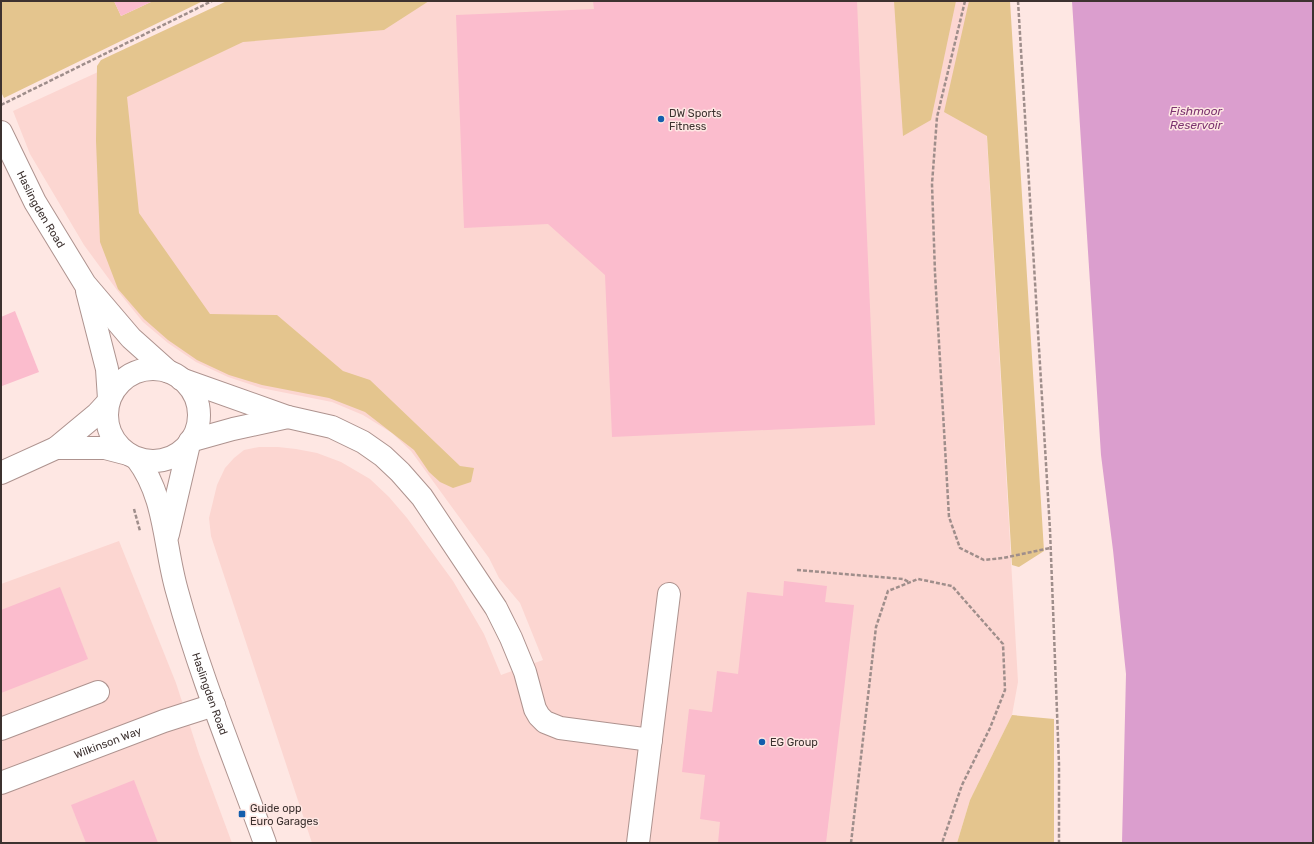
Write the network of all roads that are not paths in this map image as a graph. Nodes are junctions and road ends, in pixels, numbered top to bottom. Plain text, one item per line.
1 (1, 132) edge
2 (85, 284) junction
3 (175, 375) junction
4 (109, 401) junction
5 (288, 417) junction
6 (190, 442) junction
7 (56, 448) junction
8 (132, 456) junction
9 (1, 473) edge
10 (167, 540) junction
11 (669, 594) dead end
12 (98, 692) dead end
13 (214, 705) junction
14 (1, 729) edge
15 (651, 740) junction
16 (1, 783) edge
17 (265, 843) edge
18 (638, 843) edge

1 - 2 main road, Haslingden Road
2 - 3 main road, Haslingden Road
2 - 4 main road, Haslingden Road
3 - 4 main road
3 - 5 main road
3 - 6 main road
4 - 7 main road
4 - 8 main road
5 - 6 main road
5 - 15 main road
6 - 8 main road
6 - 10 main road, Haslingden Road
7 - 8 main road
7 - 9 main road
8 - 10 main road, Haslingden Road
10 - 13 main road, Haslingden Road
11 - 15 main road
12 - 14 main road
13 - 16 main road, Wilkinson Way
13 - 17 main road, Haslingden Road
15 - 18 main road

